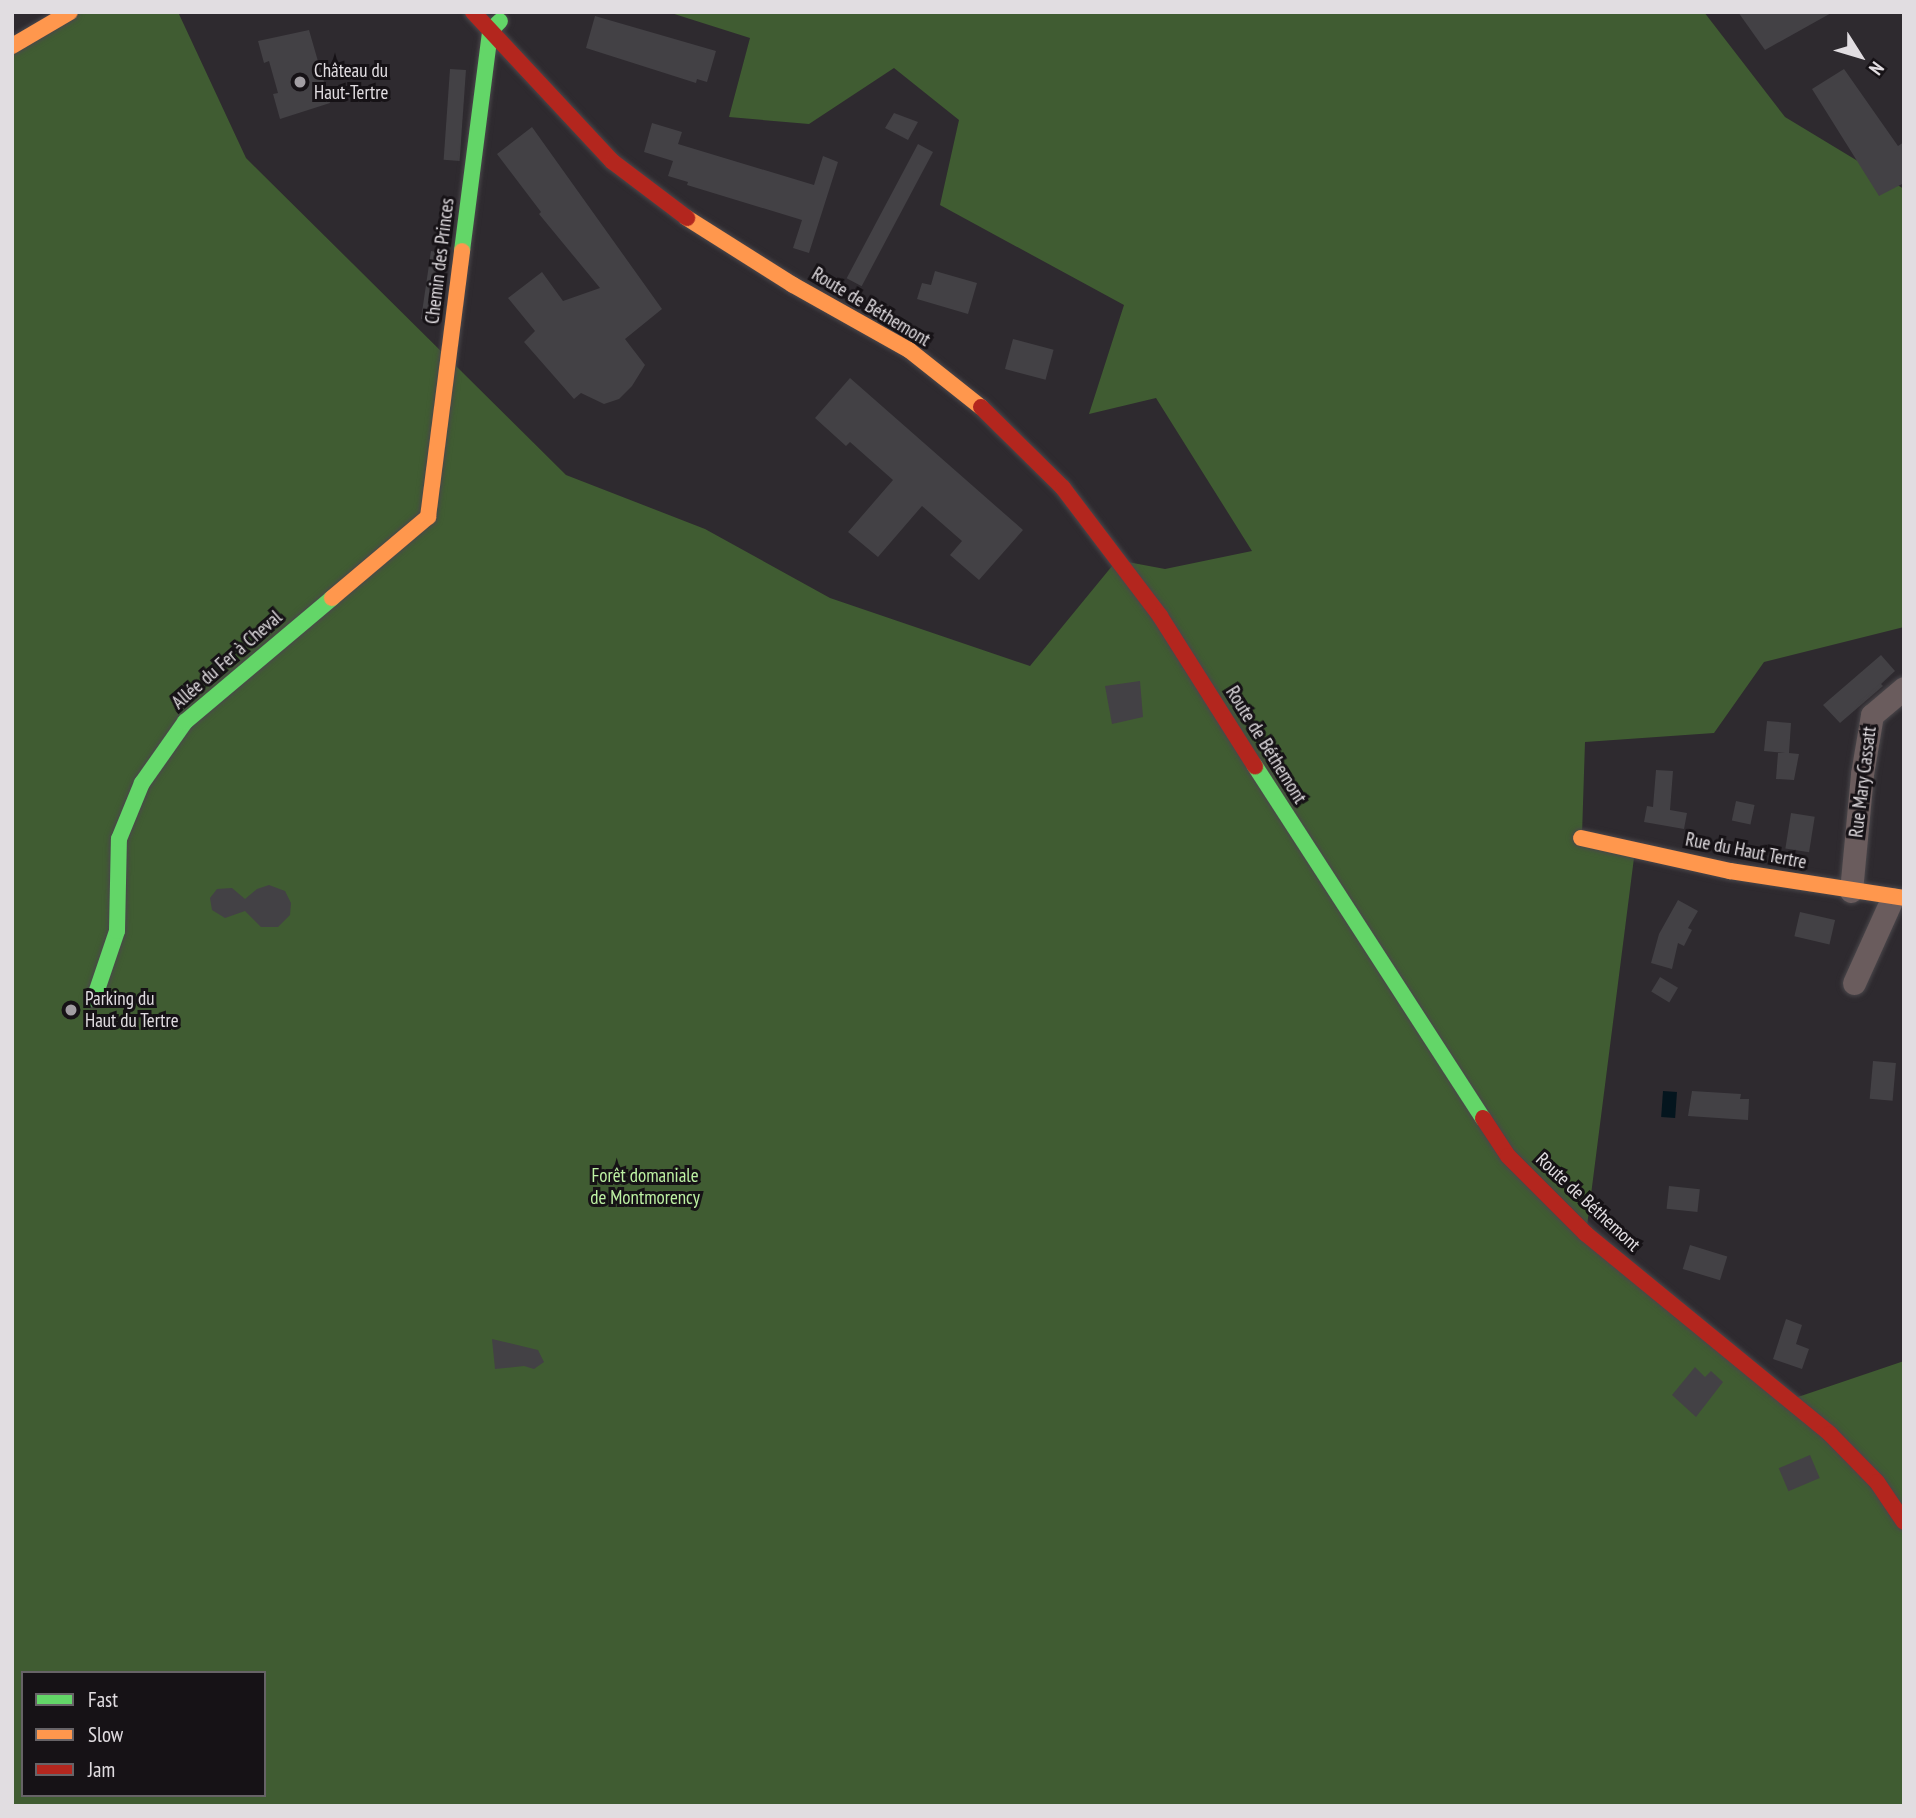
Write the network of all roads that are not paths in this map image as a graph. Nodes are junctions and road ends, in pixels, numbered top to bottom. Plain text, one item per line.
1 (70, 12) edge
2 (473, 12) edge
3 (500, 29) edge
4 (12, 46) edge
5 (428, 517) joint
6 (1904, 688) edge
7 (1581, 838) dead end
8 (1851, 891) junction
9 (1898, 898) edge
10 (1854, 983) dead end
11 (94, 999) dead end
12 (1904, 1522) edge

1 - 4 street
2 - 3 street
3 - 5 street, Chemin des Princes
3 - 12 street, Route de Béthemont
5 - 11 street, Allée du Fer à Cheval
6 - 8 street, Rue Mary Cassatt
7 - 8 street, Rue du Haut Tertre
8 - 9 street, Rue du Haut Tertre
9 - 10 street

